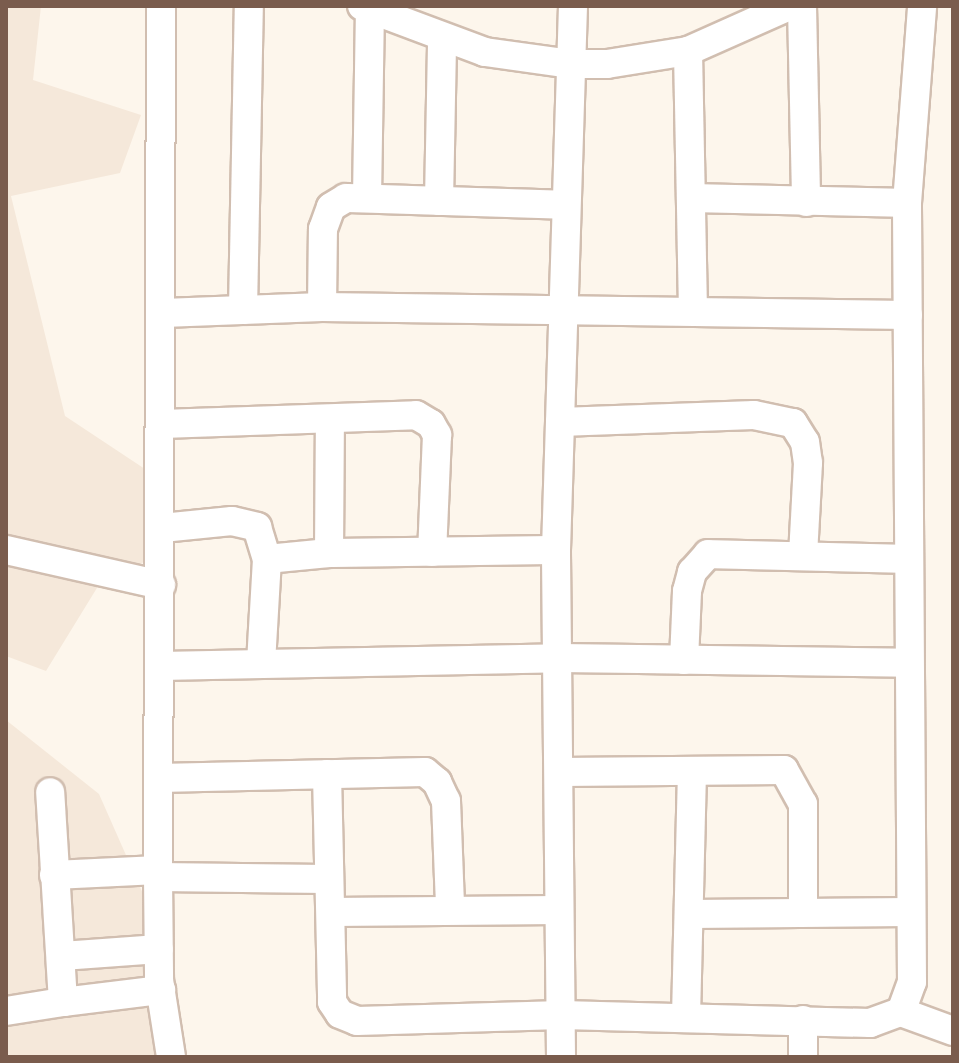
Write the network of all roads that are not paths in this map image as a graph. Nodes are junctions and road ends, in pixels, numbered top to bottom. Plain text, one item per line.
1 (161, 6) edge
2 (249, 6) edge
3 (573, 6) edge
4 (789, 6) edge
5 (802, 6) edge
6 (922, 6) edge
7 (366, 8) edge
8 (442, 39) junction
9 (688, 51) junction
10 (570, 64) junction
11 (367, 198) junction
12 (694, 198) junction
13 (439, 201) junction
14 (806, 202) junction
15 (907, 203) junction
16 (565, 205) junction
17 (322, 307) junction
18 (561, 309) junction
19 (243, 310) junction
20 (693, 311) junction
21 (163, 313) junction
22 (908, 315) junction
23 (330, 422) junction
24 (560, 422) junction
25 (162, 424) junction
26 (162, 528) junction
27 (6, 550) edge
28 (556, 550) junction
29 (432, 552) junction
30 (329, 553) junction
31 (803, 554) junction
32 (267, 559) junction
33 (907, 559) junction
34 (161, 585) junction
35 (560, 658) junction
36 (684, 660) junction
37 (261, 663) junction
38 (908, 663) junction
39 (160, 666) junction
40 (692, 771) junction
41 (560, 772) junction
42 (327, 774) junction
43 (159, 778) junction
44 (50, 792) dead end
45 (158, 874) junction
46 (54, 875) junction
47 (326, 879) junction
48 (450, 907) junction
49 (559, 910) junction
50 (803, 910) junction
51 (331, 912) junction
52 (909, 912) junction
53 (690, 914) junction
54 (159, 949) junction
55 (62, 956) junction
56 (161, 990) junction
57 (63, 1002) junction
58 (6, 1011) edge
59 (901, 1012) junction
60 (562, 1015) junction
61 (686, 1017) junction
62 (803, 1020) junction
63 (953, 1031) edge
64 (171, 1057) edge
65 (561, 1057) edge
66 (803, 1057) edge

1 - 21 street
2 - 19 street
3 - 10 street
4 - 9 street
5 - 14 street
6 - 15 street
7 - 8 street
7 - 11 street
8 - 10 street
8 - 13 street
9 - 10 street
9 - 12 street
10 - 16 street
11 - 13 street
11 - 17 street
12 - 14 street
12 - 20 street
13 - 16 street
14 - 15 street
15 - 22 street
16 - 18 street
17 - 18 street
17 - 19 street
18 - 20 street
18 - 24 street
19 - 21 street
20 - 22 street
21 - 25 street
22 - 33 street
23 - 25 street
23 - 29 street
23 - 30 street
24 - 28 street
24 - 31 street
25 - 26 street
26 - 32 street
26 - 34 street
27 - 34 street
28 - 29 street
28 - 35 street
29 - 30 street
30 - 32 street
31 - 33 street
31 - 36 street
32 - 37 street
33 - 38 street
34 - 39 street
35 - 36 street
35 - 37 street
35 - 41 street
36 - 38 street
37 - 39 street
38 - 52 street
39 - 43 street
40 - 41 street
40 - 50 street
40 - 53 street
41 - 49 street
42 - 43 street
42 - 47 street
42 - 48 street
43 - 45 street
44 - 46 street
45 - 46 street
45 - 47 street
45 - 54 street
46 - 55 street
47 - 51 street
48 - 49 street
48 - 51 street
49 - 60 street
50 - 52 street
50 - 53 street
51 - 60 street
52 - 59 street
53 - 61 street
54 - 55 street
54 - 56 street
55 - 57 street
56 - 57 street
56 - 64 street
57 - 58 street
59 - 62 street
59 - 63 street
60 - 61 street
60 - 65 street
61 - 62 street
62 - 66 street

